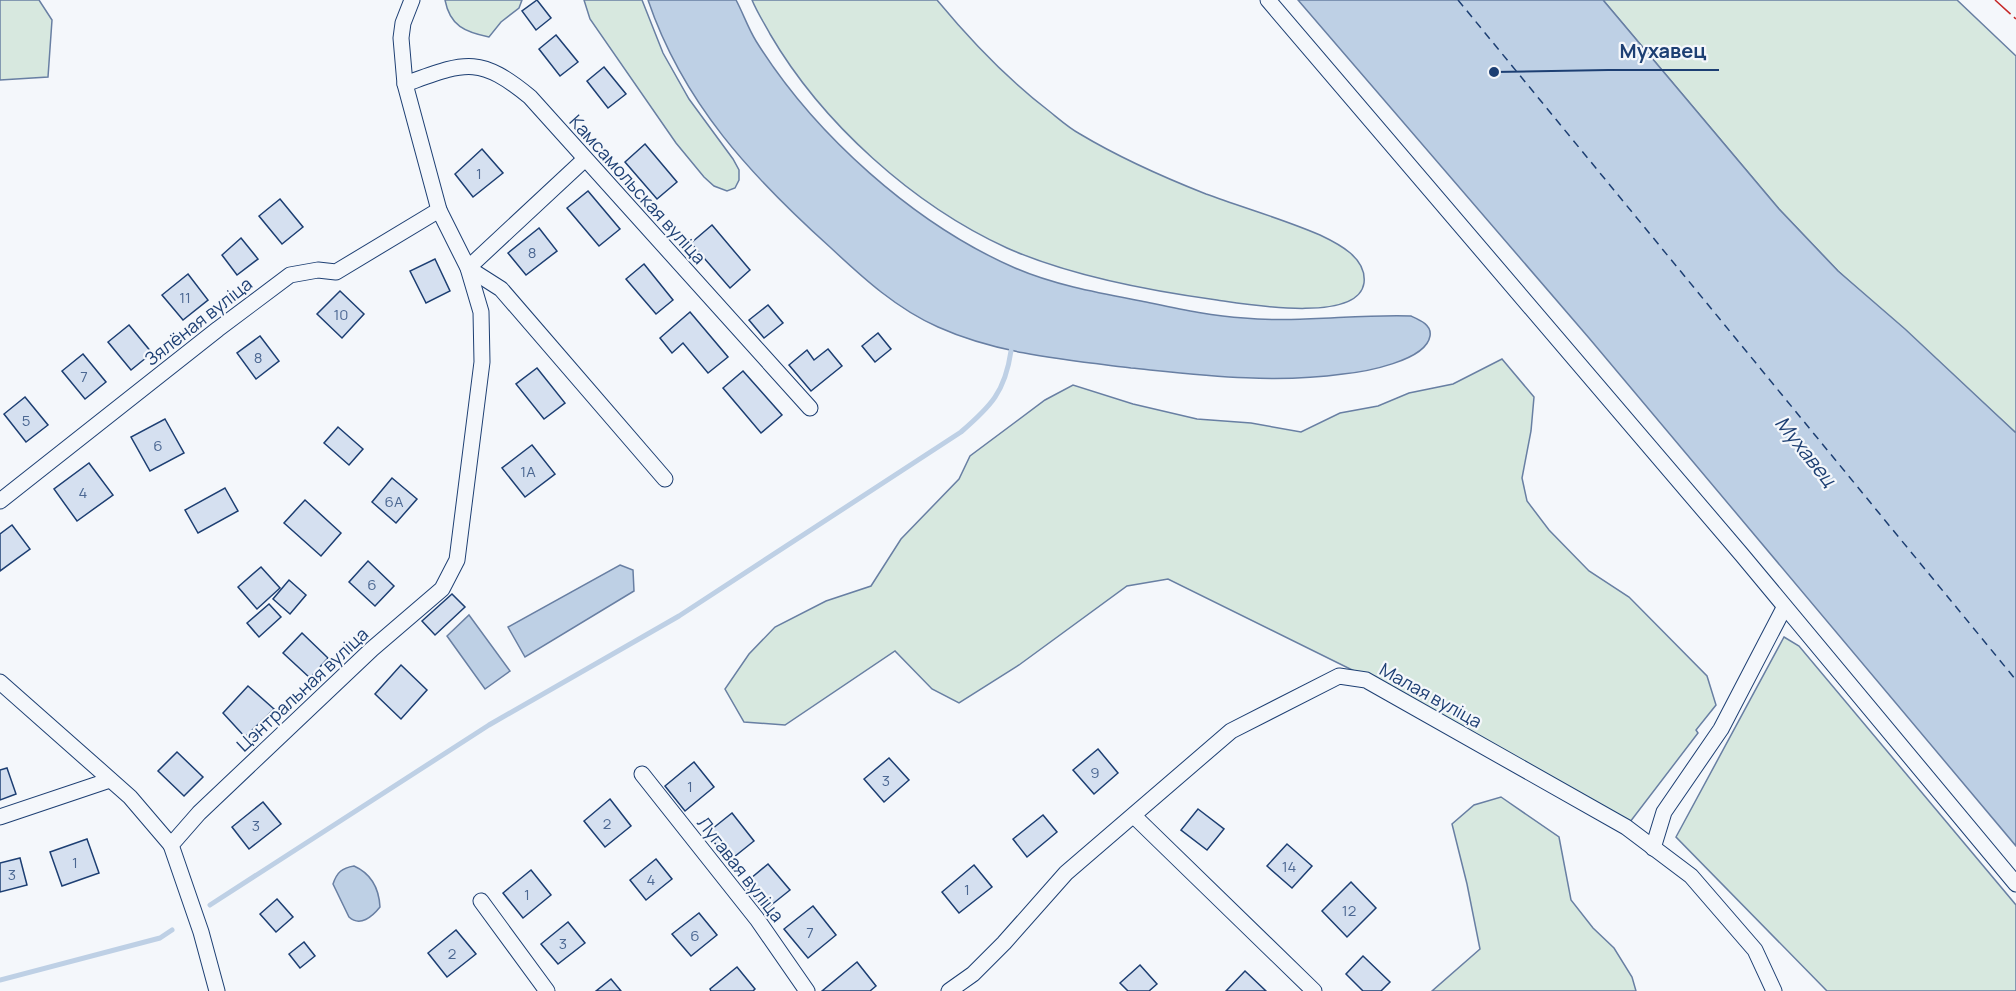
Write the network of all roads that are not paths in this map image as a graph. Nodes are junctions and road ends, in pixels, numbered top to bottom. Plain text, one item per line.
1 (412, 0) edge
2 (1268, 0) edge
3 (405, 84) junction
4 (585, 159) junction
5 (439, 210) junction
6 (468, 268) junction
7 (810, 408) dead end
8 (665, 479) dead end
9 (0, 501) edge
10 (1784, 608) junction
11 (0, 682) edge
12 (642, 774) dead end
13 (110, 780) junction
14 (1134, 816) junction
15 (0, 818) edge
16 (171, 845) junction
17 (1653, 848) junction
18 (2016, 884) edge
19 (481, 901) dead end
20 (217, 991) edge
21 (547, 991) edge
22 (807, 991) edge
23 (949, 991) edge
24 (1314, 991) edge
25 (1774, 991) edge

1 - 3 street
2 - 10 street
3 - 4 street, Камсамольская вуліца
3 - 5 street
4 - 6 street
4 - 7 street, Камсамольская вуліца
5 - 6 street
5 - 9 street, Зялёная вуліца
6 - 8 street
6 - 16 street, Цэнтральная вуліца
10 - 17 street
10 - 18 street
11 - 13 street
12 - 22 street, Лугавая вуліца
13 - 15 street
13 - 16 street
14 - 17 street, Малая вуліца
14 - 23 street, Малая вуліца
14 - 24 street
16 - 20 street
17 - 25 street, Малая вуліца
19 - 21 street

